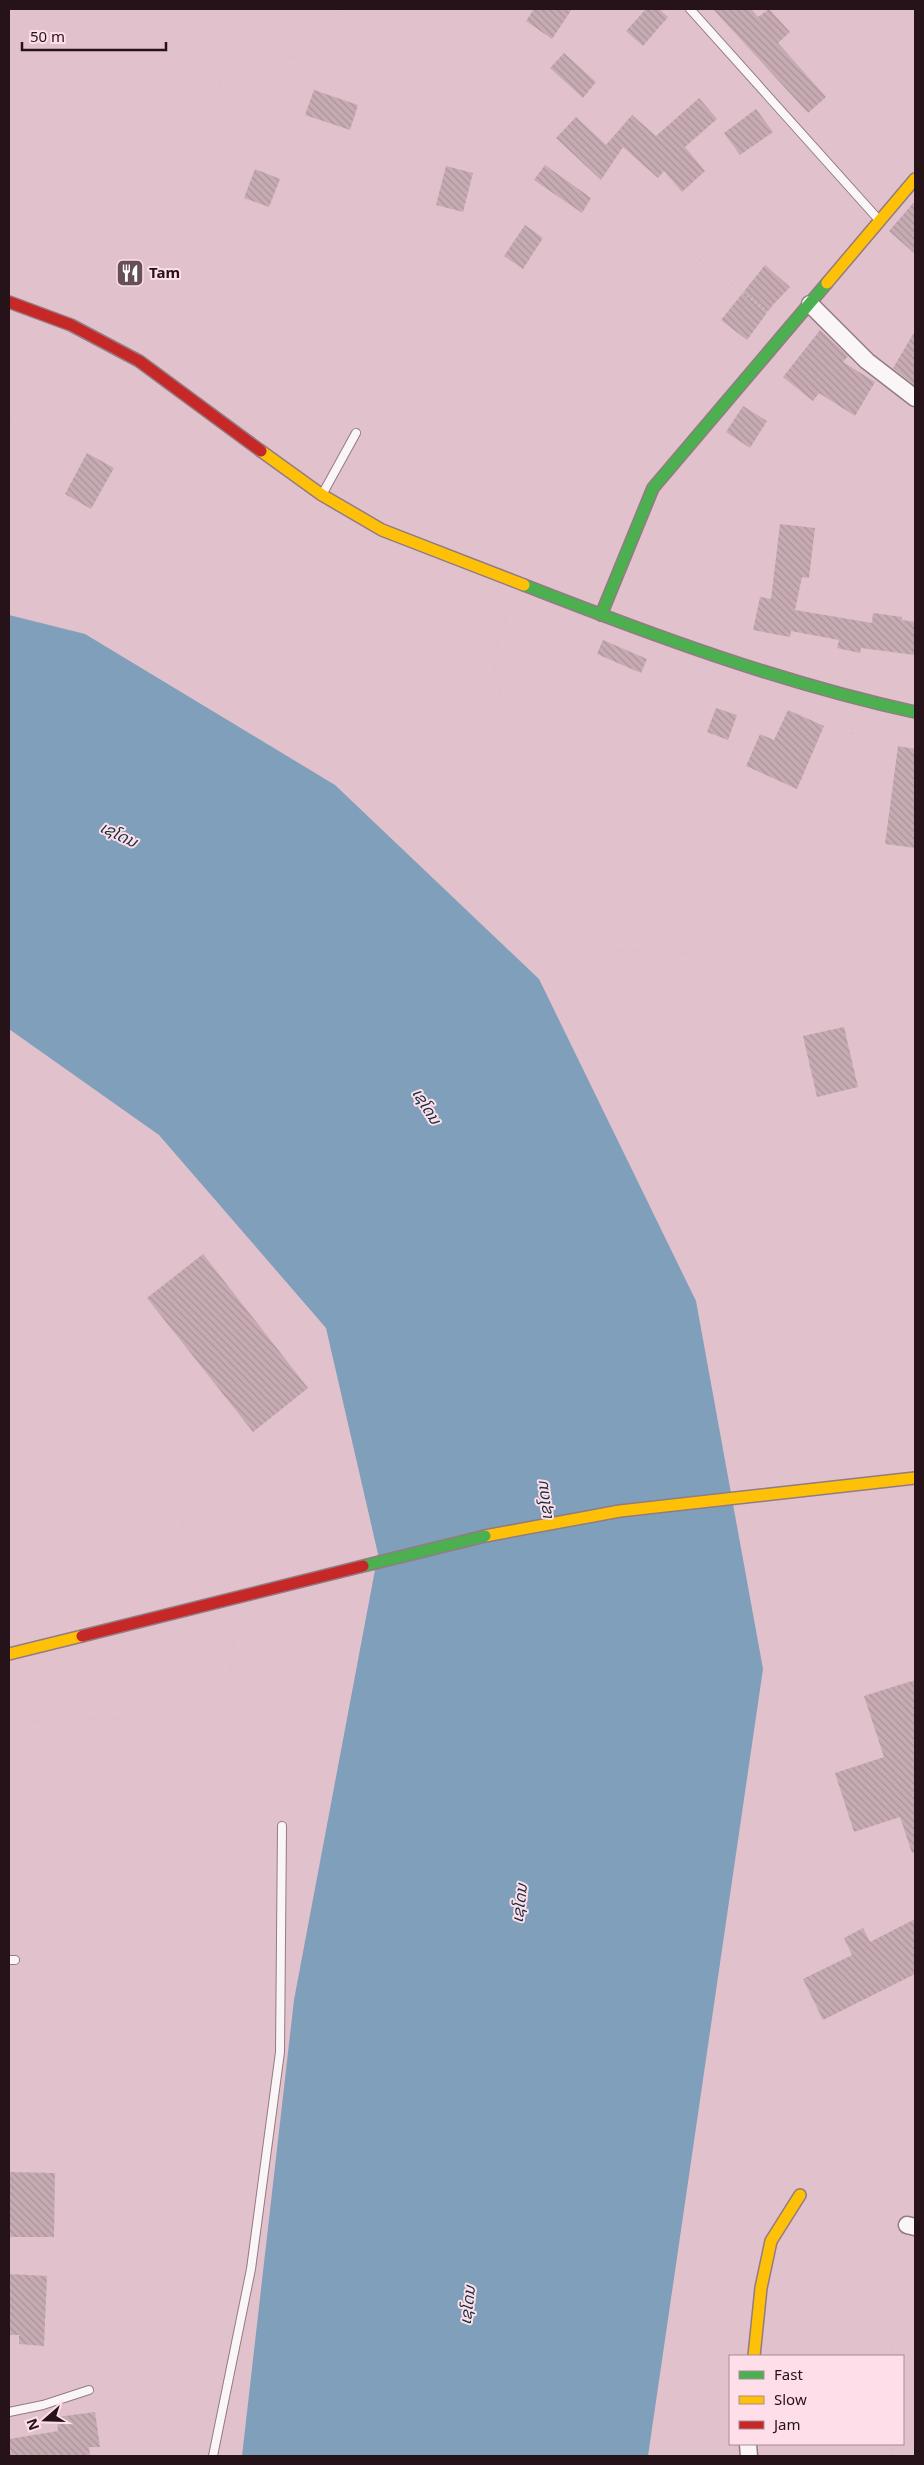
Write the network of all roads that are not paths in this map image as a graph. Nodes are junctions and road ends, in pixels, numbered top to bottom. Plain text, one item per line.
1 (690, 9) edge
2 (915, 179) edge
3 (880, 221) junction
4 (9, 302) edge
5 (810, 304) junction
6 (915, 398) edge
7 (356, 433) dead end
8 (322, 495) junction
9 (600, 615) junction
10 (915, 712) edge
11 (898, 1469) dead end
12 (915, 1478) edge
13 (828, 1489) junction
14 (9, 1654) edge
15 (282, 1826) dead end
16 (800, 2195) dead end
17 (754, 2355) edge
18 (89, 2390) dead end
19 (9, 2412) edge
20 (214, 2456) edge

1 - 3 lane
2 - 3 street
3 - 5 street
4 - 8 street
5 - 6 street
5 - 9 street
7 - 8 lane
8 - 9 street
9 - 10 street
11 - 13 street
12 - 13 street
13 - 14 street, bridge
15 - 20 lane
16 - 17 street
18 - 19 lane

